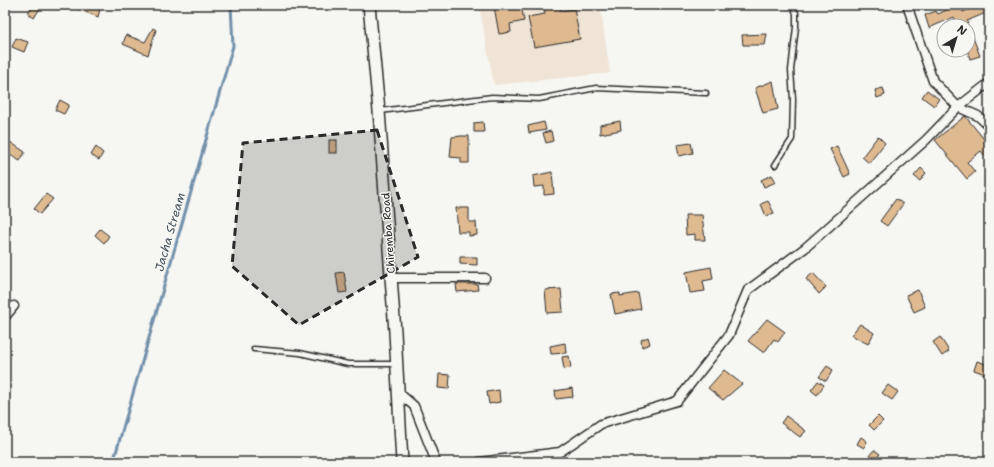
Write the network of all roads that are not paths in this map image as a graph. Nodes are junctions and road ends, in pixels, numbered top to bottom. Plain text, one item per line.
1 (369, 5) edge
2 (792, 5) edge
3 (907, 5) edge
4 (989, 83) edge
5 (706, 93) dead end
6 (958, 107) junction
7 (379, 111) junction
8 (989, 126) edge
9 (775, 165) dead end
10 (390, 278) junction
11 (485, 278) dead end
12 (14, 306) dead end
13 (5, 317) edge
14 (254, 349) dead end
15 (398, 364) junction
16 (399, 392) junction
17 (402, 462) edge
18 (436, 462) edge
19 (479, 462) edge

1 - 7 main road, Chiremba Road
2 - 9 lane
3 - 6 street
4 - 6 street
5 - 7 lane
6 - 8 street
6 - 19 street
7 - 10 main road, Chiremba Road
10 - 11 street
10 - 15 main road, Chiremba Road
12 - 13 street
14 - 15 lane
15 - 16 main road, Chiremba Road
16 - 17 main road, Chiremba Road
16 - 18 street

